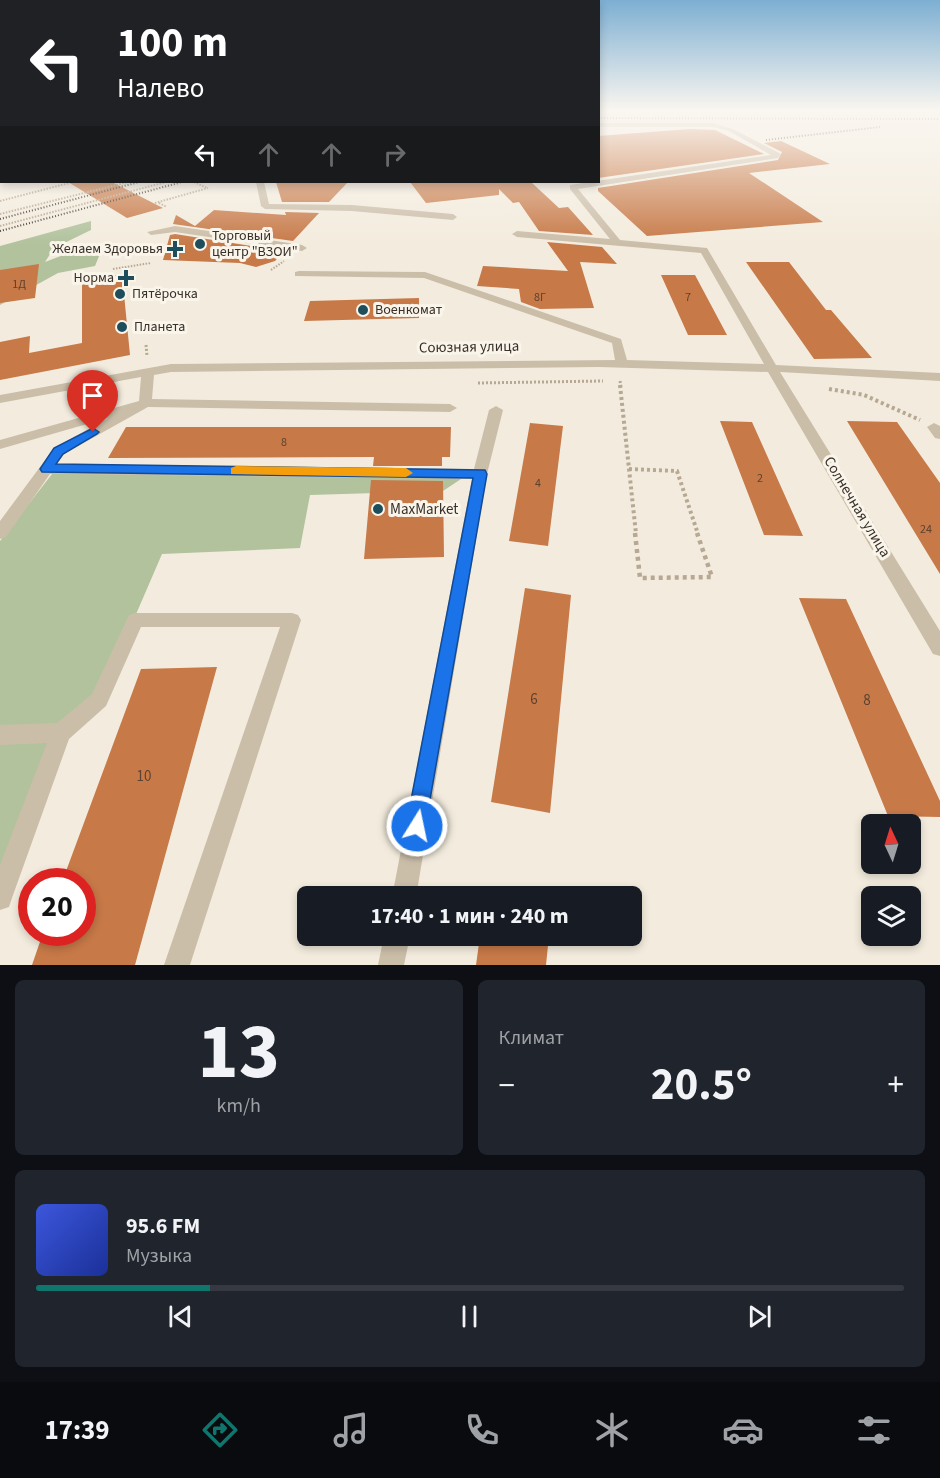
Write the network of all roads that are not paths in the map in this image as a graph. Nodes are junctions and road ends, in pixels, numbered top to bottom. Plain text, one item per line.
1 (776, 155) edge
2 (260, 183) edge
3 (599, 183) edge
4 (600, 183) edge
5 (453, 217) dead end
6 (151, 232) dead end
7 (517, 234) dead end
8 (616, 241) junction
9 (302, 248) dead end
10 (299, 274) dead end
11 (622, 363) junction
12 (772, 368) junction
13 (148, 371) junction
14 (940, 377) edge
15 (0, 399) edge
16 (145, 403) junction
17 (450, 408) dead end
18 (496, 410) dead end
19 (0, 444) edge
20 (47, 469) junction
21 (480, 474) junction
22 (0, 533) edge
23 (940, 648) edge
24 (61, 733) junction
25 (0, 735) edge
26 (406, 886) edge
27 (0, 898) edge
28 (395, 946) edge
29 (177, 965) edge
30 (392, 965) edge

1 - 4 street
2 - 5 street
3 - 8 street
6 - 9 street
7 - 8 street
8 - 12 street, Солнечная улица
10 - 11 street
11 - 12 street, Союзная улица
11 - 13 street, Союзная улица
12 - 14 street, Союзная улица
12 - 23 street, Солнечная улица
13 - 15 street, Союзная улица
13 - 16 street
16 - 17 street
16 - 19 street
16 - 20 street
18 - 21 street
20 - 21 street
20 - 22 street
21 - 26 street
24 - 25 street
24 - 27 street
24 - 29 street
28 - 30 street

